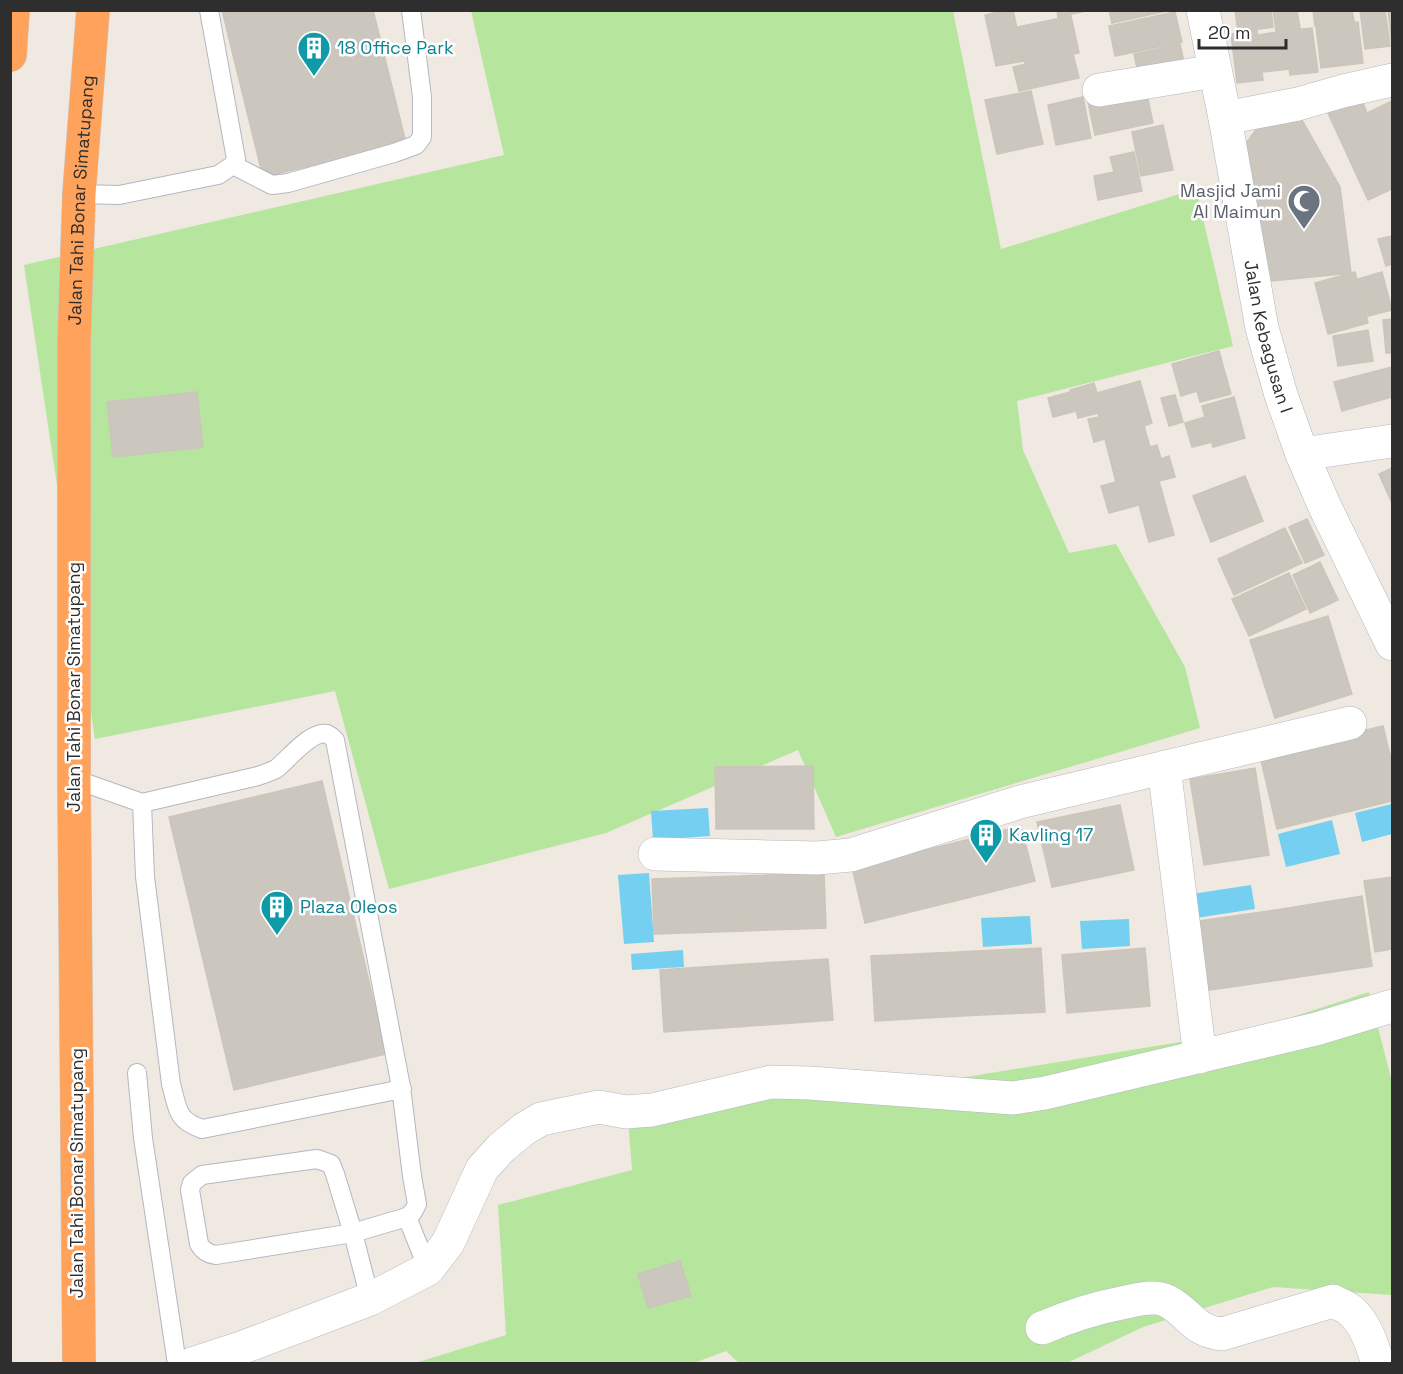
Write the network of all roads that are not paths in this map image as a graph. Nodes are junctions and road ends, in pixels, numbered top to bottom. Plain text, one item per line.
1 (13, 10) edge
2 (93, 10) edge
3 (209, 10) edge
4 (411, 10) edge
5 (1203, 10) edge
6 (10, 55) edge
7 (1215, 70) junction
8 (1392, 80) edge
9 (1099, 90) dead end
10 (1226, 118) junction
11 (233, 165) junction
12 (79, 194) junction
13 (1392, 441) edge
14 (1302, 454) junction
15 (1392, 644) edge
16 (1350, 723) dead end
17 (1164, 767) junction
18 (74, 779) junction
19 (142, 803) junction
20 (655, 854) dead end
21 (1392, 1006) edge
22 (1200, 1057) junction
23 (136, 1073) dead end
24 (402, 1089) junction
25 (407, 1216) junction
26 (353, 1233) junction
27 (428, 1269) junction
28 (370, 1299) junction
29 (1042, 1328) dead end
30 (79, 1364) edge
31 (177, 1364) edge
32 (192, 1364) edge
33 (1378, 1364) edge

1 - 6 highway
2 - 12 highway, Jalan Tahi Bonar Simatupang
3 - 11 lane
4 - 11 lane
5 - 7 street, Jalan Kebagusan I
7 - 9 street
7 - 10 street, Jalan Kebagusan I
8 - 10 street
10 - 14 street, Jalan Kebagusan I
11 - 12 lane
12 - 18 highway, Jalan Tahi Bonar Simatupang
13 - 14 street
14 - 15 street, Jalan Kebagusan I
16 - 17 street
17 - 20 street
17 - 22 street
18 - 19 lane
18 - 30 highway, Jalan Tahi Bonar Simatupang
19 - 24 lane
19 - 24 lane
21 - 22 street
22 - 27 street
23 - 31 lane
24 - 25 lane
25 - 26 lane
25 - 27 lane
26 - 26 lane
26 - 28 lane
27 - 28 street
28 - 32 street
29 - 33 street

